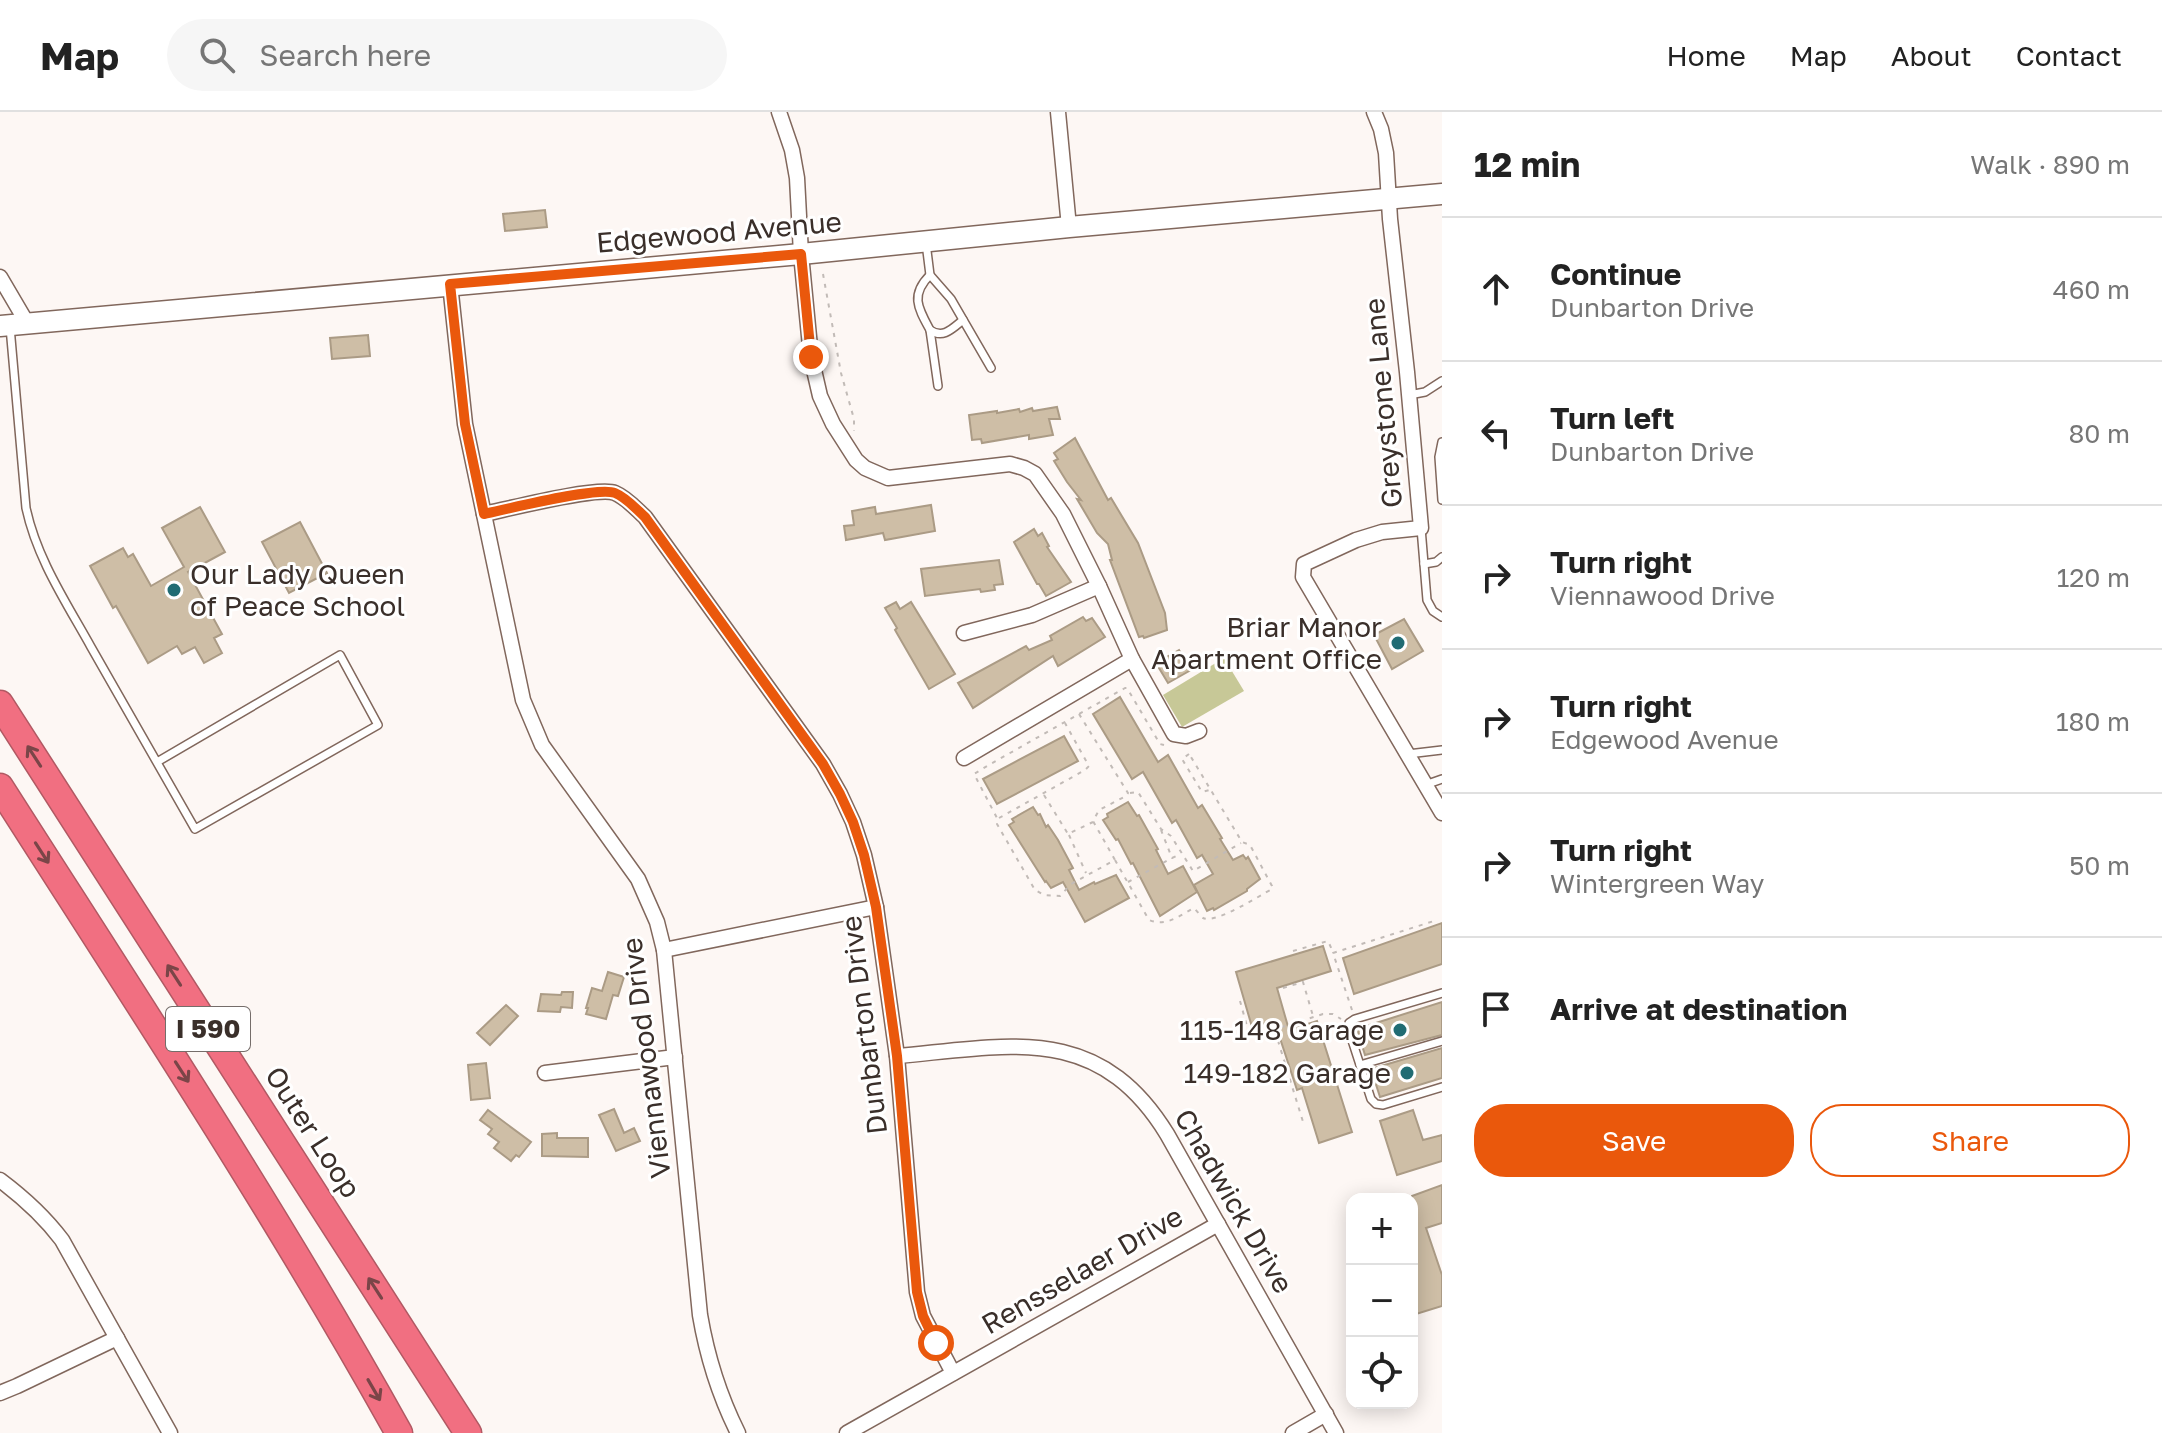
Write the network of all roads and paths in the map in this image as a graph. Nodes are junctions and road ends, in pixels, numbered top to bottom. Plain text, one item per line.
1 (779, 112) edge
2 (1058, 112) edge
3 (1374, 112) edge
4 (1442, 194) edge
5 (1390, 199) junction
6 (1069, 227) junction
7 (925, 241) junction
8 (801, 254) junction
9 (823, 274) dead end
10 (930, 275) junction
11 (0, 277) edge
12 (450, 284) junction
13 (963, 320) junction
14 (12, 325) edge
15 (930, 330) junction
16 (991, 368) dead end
17 (1442, 381) edge
18 (938, 386) dead end
19 (1409, 395) junction
20 (854, 441) dead end
21 (1442, 442) edge
22 (1442, 500) edge
23 (484, 514) junction
24 (1421, 528) junction
25 (1442, 557) edge
26 (1424, 564) junction
27 (1099, 586) junction
28 (1442, 617) edge
29 (964, 633) dead end
30 (1132, 659) junction
31 (0, 704) edge
32 (1079, 714) junction
33 (1064, 722) junction
34 (1199, 731) dead end
35 (1173, 746) dead end
36 (1185, 747) dead end
37 (1442, 750) edge
38 (1189, 754) junction
39 (1407, 754) junction
40 (964, 758) dead end
41 (157, 762) junction
42 (1442, 779) edge
43 (1425, 785) junction
44 (0, 787) edge
45 (1212, 789) junction
46 (1128, 793) junction
47 (1043, 794) junction
48 (1442, 813) edge
49 (997, 819) junction
50 (1093, 821) junction
51 (1161, 829) junction
52 (1068, 834) junction
53 (1242, 842) junction
54 (1181, 854) junction
55 (1172, 858) junction
56 (1115, 860) junction
57 (1087, 875) junction
58 (1128, 882) junction
59 (876, 907) junction
60 (1434, 921) dead end
61 (664, 950) junction
62 (1293, 951) dead end
63 (1334, 953) junction
64 (1283, 988) dead end
65 (1442, 993) edge
66 (1240, 1001) dead end
67 (1313, 1017) junction
68 (1352, 1021) junction
69 (1275, 1030) junction
70 (1442, 1041) edge
71 (897, 1056) junction
72 (675, 1057) junction
73 (1360, 1065) junction
74 (545, 1073) dead end
75 (1442, 1087) edge
76 (1304, 1125) dead end
77 (0, 1180) edge
78 (1218, 1224) junction
79 (117, 1338) junction
80 (953, 1373) junction
81 (0, 1393) edge
82 (1326, 1414) junction
83 (170, 1433) edge
84 (399, 1433) edge
85 (468, 1433) edge
86 (738, 1433) edge
87 (847, 1433) edge
88 (1293, 1433) edge
89 (1336, 1433) edge

1 - 8 street
2 - 6 street
3 - 5 street, Greystone Lane
4 - 5 street, Edgewood Avenue
5 - 6 street, Edgewood Avenue
5 - 19 street, Greystone Lane
6 - 7 street, Edgewood Avenue
7 - 8 street, Edgewood Avenue
7 - 10 lane
8 - 12 street, Edgewood Avenue
8 - 27 street
9 - 20 path
10 - 13 lane
10 - 15 lane
11 - 14 street
12 - 14 street, Edgewood Avenue
12 - 23 street, Viennawood Drive
13 - 15 lane
13 - 16 lane
14 - 41 lane
15 - 18 lane
17 - 19 lane
19 - 24 street, Greystone Lane
21 - 22 lane
23 - 59 street, Dunbarton Drive
23 - 61 street, Viennawood Drive
24 - 26 lane
24 - 39 street, Greystone Lane
25 - 26 lane
26 - 28 lane
27 - 29 street
27 - 30 street
30 - 34 street
30 - 40 street
85 -> 31 highway, Outer Loop / I 590
32 - 33 path
32 - 35 path
32 - 46 path
33 - 47 path
33 - 49 path
36 - 38 path
37 - 39 lane
38 - 45 path
38 - 45 path
39 - 43 street, Greystone Lane
41 - 41 lane
42 - 43 lane
43 - 48 street, Greystone Lane
44 -> 84 highway, I 590
45 - 53 path
46 - 50 path
46 - 51 path
47 - 49 path
47 - 52 path
49 - 57 path
50 - 52 path
50 - 56 path
51 - 54 path
51 - 55 path
52 - 57 path
53 - 54 path
53 - 58 path
54 - 55 path
55 - 58 path
56 - 57 path
56 - 58 path
59 - 61 street
59 - 71 street, Dunbarton Drive
60 - 63 path
61 - 72 street, Viennawood Drive
62 - 63 path
63 - 68 path
64 - 67 path
65 - 68 lane
66 - 69 path
67 - 68 path
67 - 69 path
68 - 73 lane
69 - 76 path
70 - 73 lane
71 - 78 street, Chadwick Drive
71 - 80 street, Dunbarton Drive
72 - 74 street
72 - 86 street, Viennawood Drive
73 - 75 lane
77 - 79 street
78 - 80 street, Rensselaer Drive
78 - 82 street, Chadwick Drive
79 - 81 street
79 - 83 street
80 - 87 street, Rensselaer Drive
82 - 88 street
82 - 89 street, Chadwick Drive

